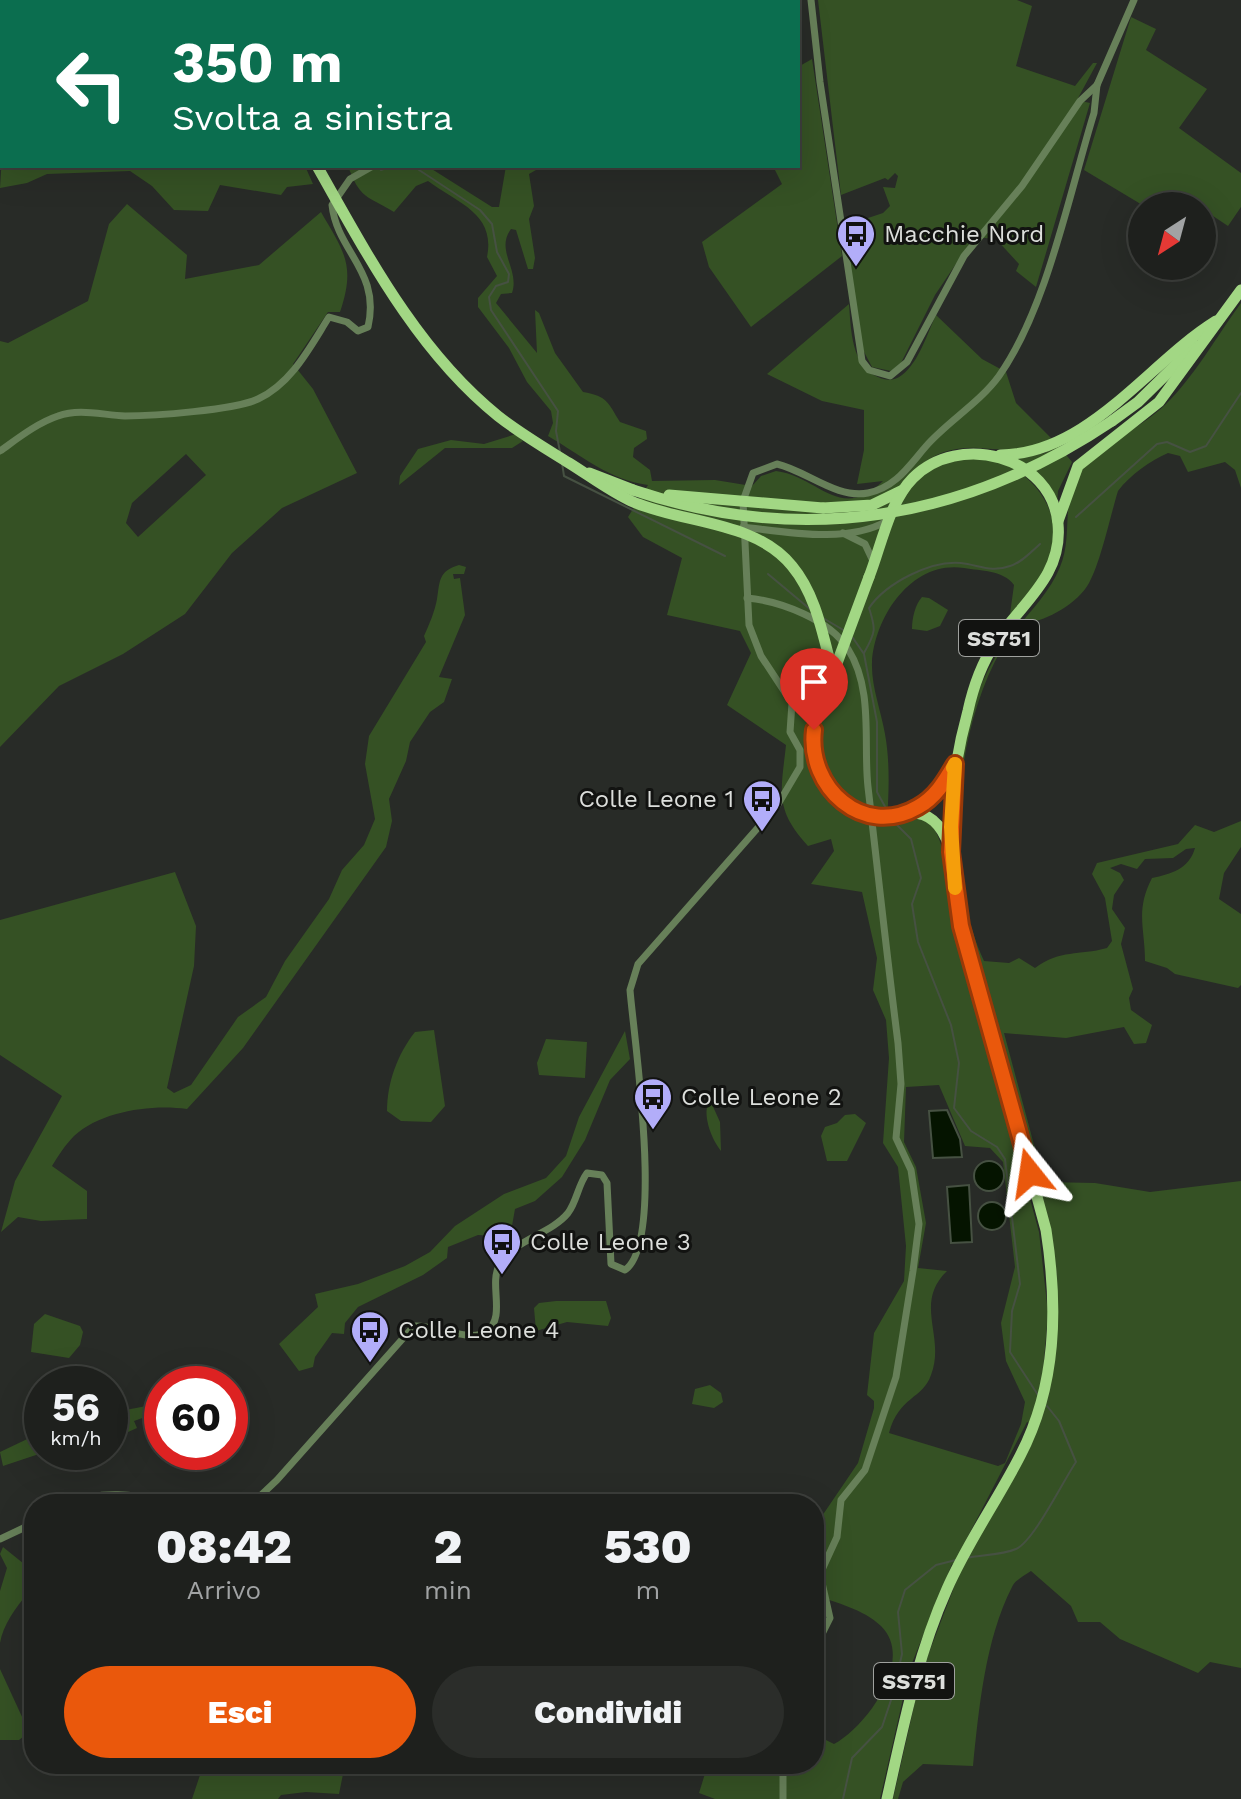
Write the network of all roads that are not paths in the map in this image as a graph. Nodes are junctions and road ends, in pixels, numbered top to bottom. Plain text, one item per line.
1 (811, 0) edge
2 (1134, 0) edge
3 (1097, 85) junction
4 (318, 168) edge
5 (370, 168) edge
6 (1241, 290) edge
7 (1220, 318) junction
8 (0, 451) edge
9 (995, 456) junction
10 (572, 464) junction
11 (633, 490) junction
12 (903, 490) junction
13 (891, 518) junction
14 (1058, 522) junction
15 (743, 527) junction
16 (841, 533) junction
17 (871, 571) junction
18 (747, 598) junction
19 (833, 673) junction
20 (955, 764) junction
21 (902, 814) junction
22 (951, 852) junction
23 (262, 1494) edge
24 (24, 1528) edge
25 (0, 1539) edge
26 (824, 1565) edge
27 (824, 1592) edge
28 (824, 1630) edge
29 (783, 1774) edge
30 (783, 1799) edge
31 (887, 1799) edge

1 - 3 street
2 - 3 street
3 - 15 street
4 - 10 main road, bridge
5 - 8 street
6 - 7 main road
7 - 9 main road
7 - 11 main road, bridge
7 - 14 main road
9 - 12 main road
9 - 14 main road
10 - 11 main road, bridge
10 - 19 main road, bridge
11 - 12 main road, bridge
12 - 13 main road
13 - 16 street
13 - 17 main road
14 - 20 main road, SS751
15 - 16 street
15 - 18 street
16 - 17 street
17 - 19 main road, bridge
18 - 23 street
18 - 26 street
19 - 21 main road, bridge
20 - 21 main road
20 - 22 main road
21 - 22 main road
22 - 31 main road, SS751
24 - 25 street
27 - 28 street
29 - 30 street

